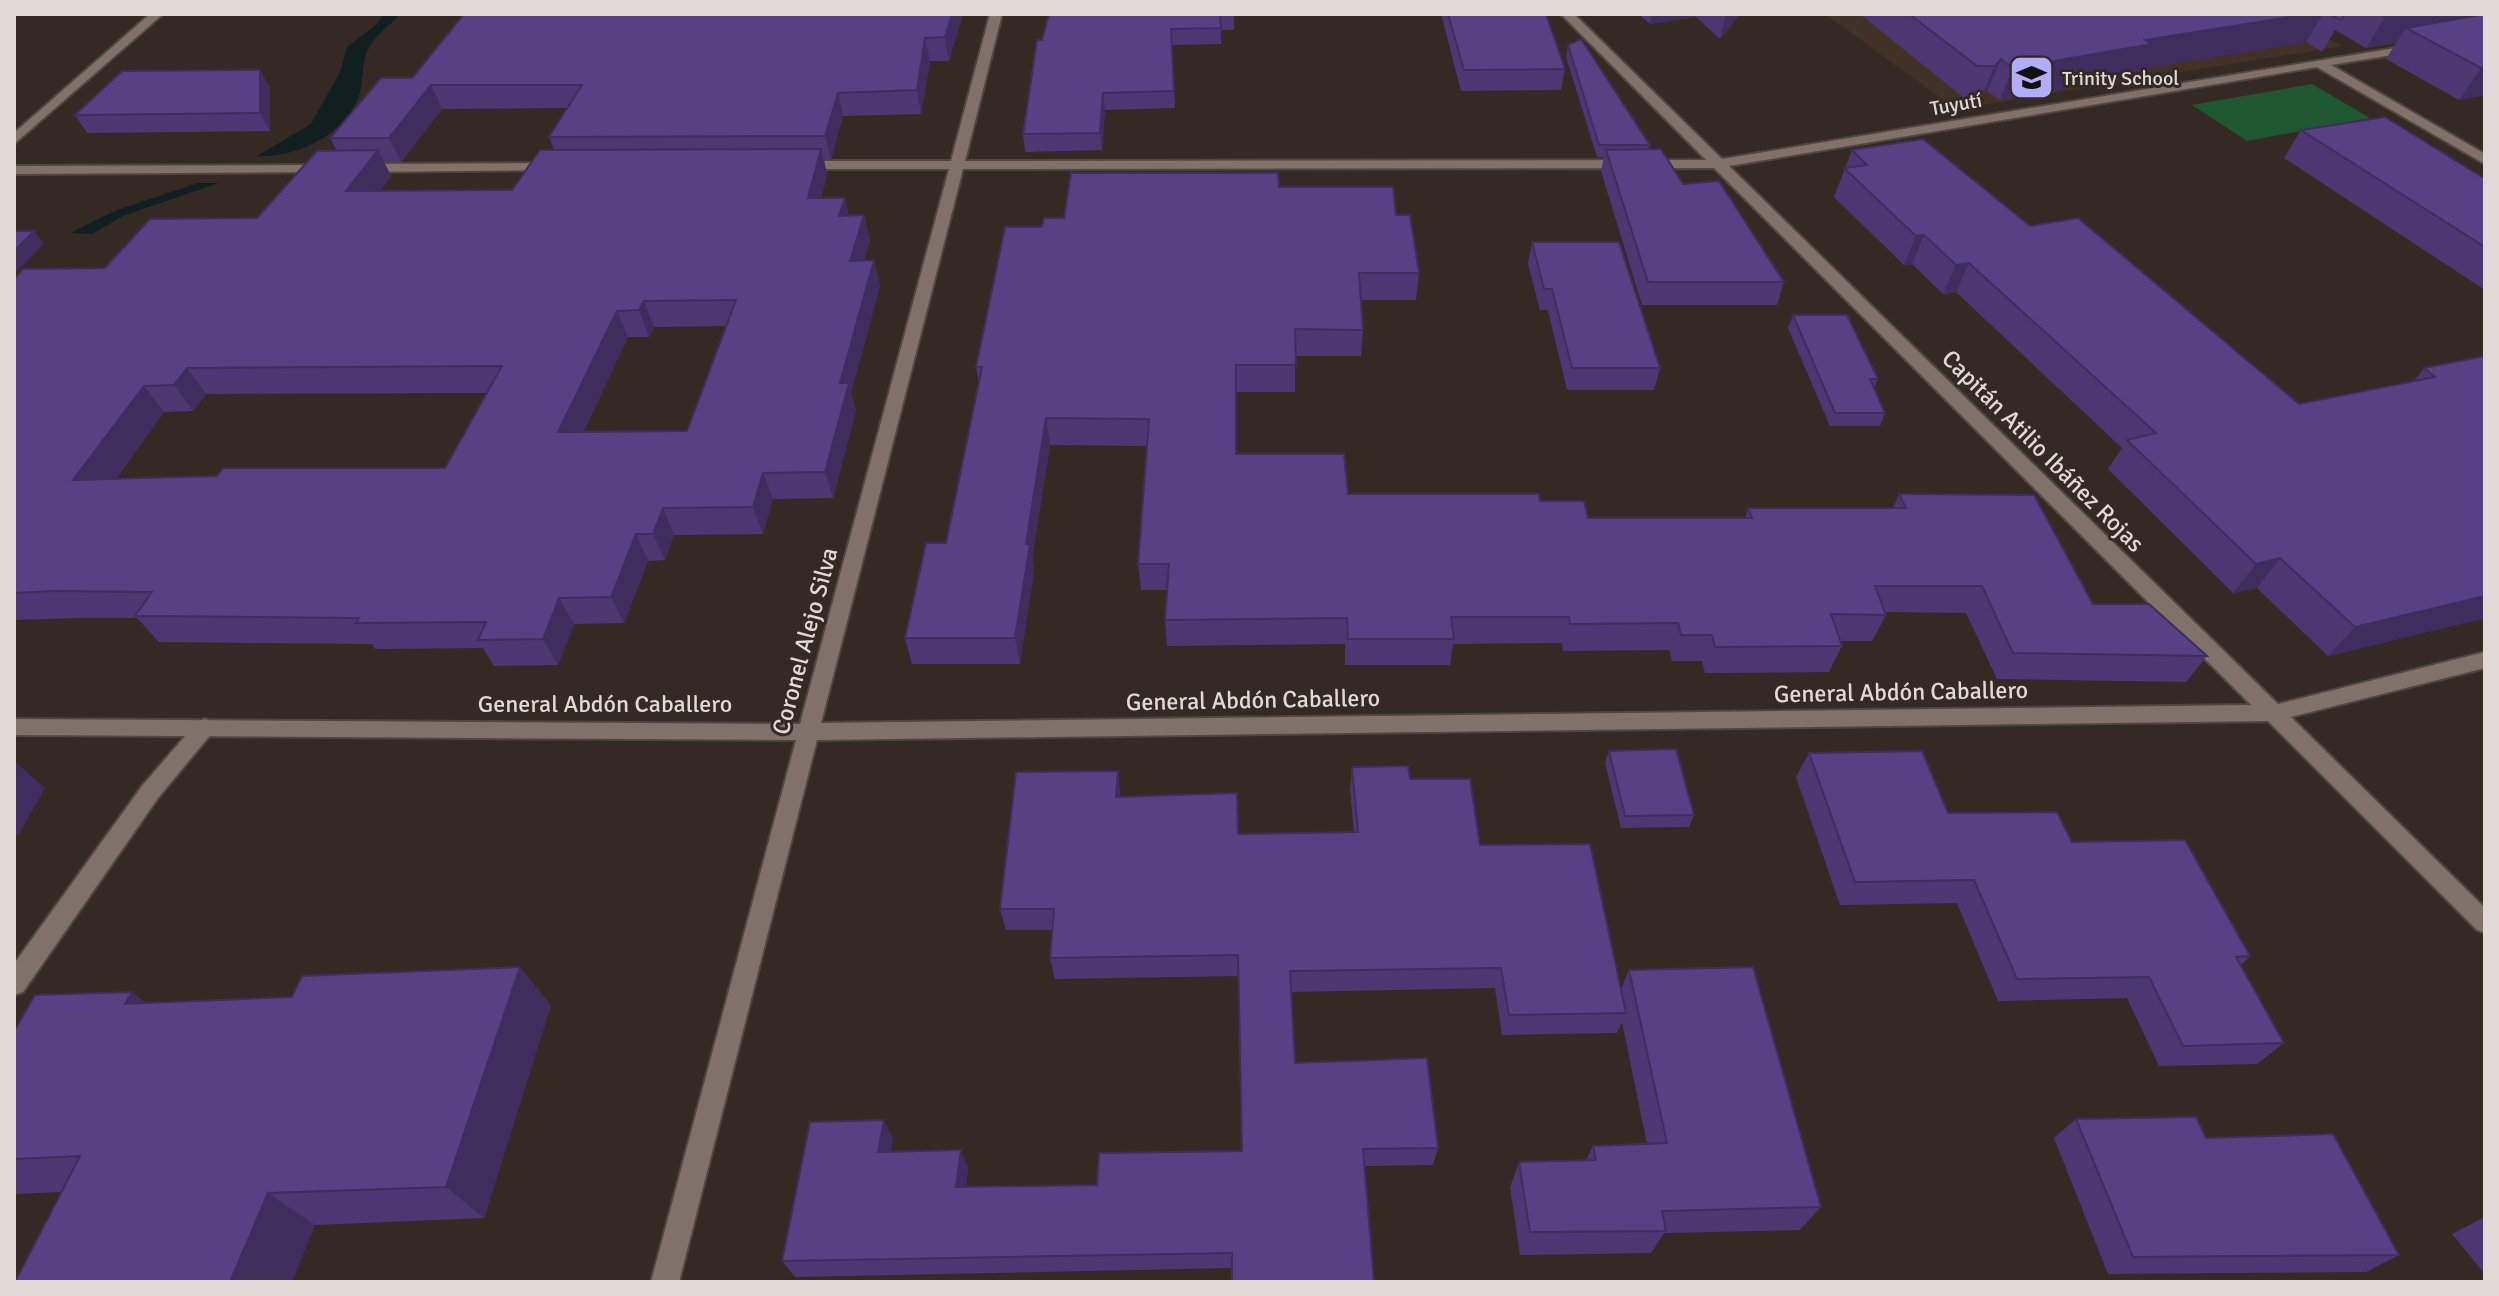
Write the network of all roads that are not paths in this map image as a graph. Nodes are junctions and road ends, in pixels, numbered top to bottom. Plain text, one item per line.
1 (157, 14) edge
2 (996, 14) edge
3 (1567, 14) edge
4 (2425, 45) edge
5 (2319, 63) junction
6 (14, 140) edge
7 (2485, 160) edge
8 (957, 164) junction
9 (1719, 164) junction
10 (781, 165) edge
11 (573, 167) edge
12 (14, 170) edge
13 (2485, 660) edge
14 (2275, 713) junction
15 (14, 727) edge
16 (205, 727) junction
17 (808, 732) junction
18 (2485, 923) edge
19 (14, 984) edge
20 (665, 1282) edge

1 - 6 street
2 - 8 street, Coronel Alejo Silva
3 - 9 street, Capitán Atilio Ibáñez Rojas
4 - 5 street, Tuyutí
5 - 7 street
5 - 9 street, Tuyutí
8 - 9 street, Tuyutí
8 - 10 street, Tuyutí
8 - 17 street, Coronel Alejo Silva
9 - 14 street, Capitán Atilio Ibáñez Rojas
11 - 12 street
13 - 14 street, General Abdón Caballero
14 - 17 street, General Abdón Caballero
14 - 18 street, Capitán Atilio Ibáñez Rojas
15 - 16 street, General Abdón Caballero
16 - 17 street, General Abdón Caballero
16 - 19 street
17 - 20 street, Coronel Alejo Silva

